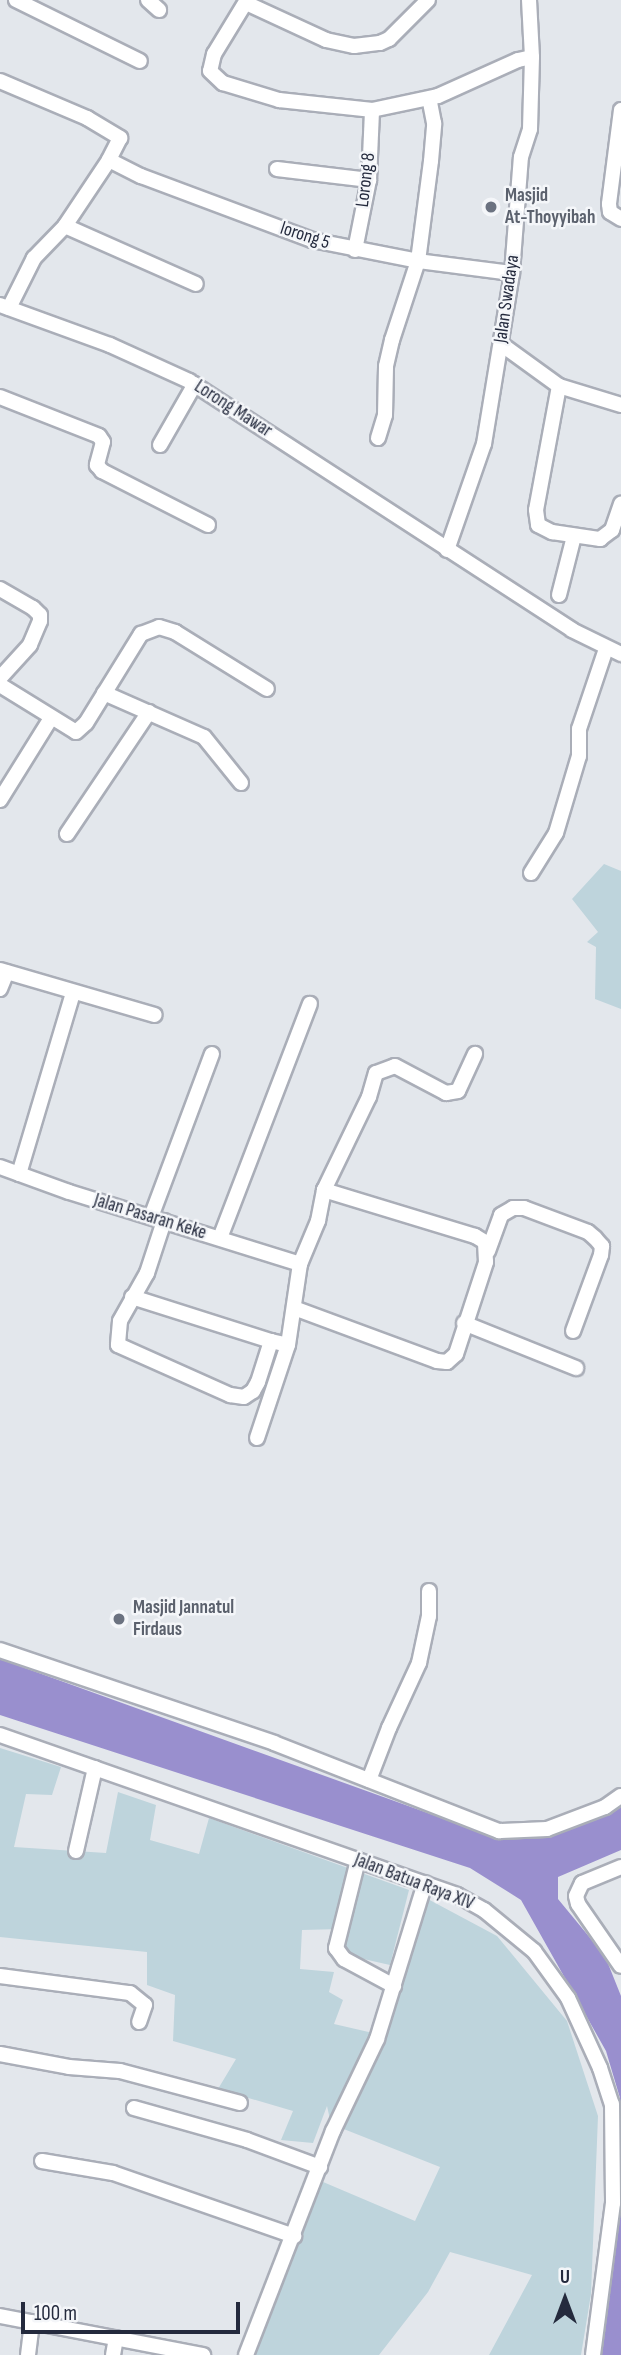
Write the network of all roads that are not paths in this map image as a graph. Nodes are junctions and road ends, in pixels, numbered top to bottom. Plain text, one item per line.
1 (16, 0) edge
2 (428, 0) edge
3 (529, 0) edge
4 (247, 1) edge
5 (532, 57) junction
6 (140, 61) dead end
7 (0, 80) edge
8 (429, 98) junction
9 (372, 110) junction
10 (621, 110) edge
11 (109, 160) junction
12 (277, 169) dead end
13 (369, 180) junction
14 (621, 219) edge
15 (65, 226) junction
16 (355, 250) junction
17 (418, 261) junction
18 (512, 273) junction
19 (196, 284) dead end
20 (4, 306) edge
21 (501, 344) junction
22 (195, 384) junction
23 (559, 386) junction
24 (0, 397) edge
25 (621, 405) edge
26 (378, 438) dead end
27 (160, 445) dead end
28 (620, 508) edge
29 (208, 525) dead end
30 (574, 536) junction
31 (447, 550) junction
32 (0, 589) edge
33 (559, 595) dead end
34 (606, 649) junction
35 (621, 654) edge
36 (0, 678) edge
37 (0, 685) edge
38 (267, 689) dead end
39 (104, 693) junction
40 (149, 712) junction
41 (51, 718) junction
42 (241, 783) dead end
43 (0, 800) edge
44 (66, 834) dead end
45 (531, 873) dead end
46 (3, 971) edge
47 (0, 989) edge
48 (73, 993) junction
49 (310, 1004) dead end
50 (155, 1015) dead end
51 (212, 1054) dead end
52 (475, 1054) dead end
53 (0, 1167) edge
54 (19, 1174) junction
55 (324, 1190) junction
56 (157, 1219) junction
57 (220, 1238) junction
58 (488, 1251) junction
59 (300, 1264) junction
60 (132, 1297) junction
61 (294, 1308) junction
62 (464, 1324) junction
63 (573, 1331) dead end
64 (271, 1341) junction
65 (288, 1345) junction
66 (576, 1368) dead end
67 (257, 1438) dead end
68 (429, 1591) dead end
69 (0, 1650) edge
70 (0, 1735) edge
71 (95, 1769) junction
72 (369, 1780) junction
73 (621, 1796) edge
74 (76, 1851) dead end
75 (358, 1860) junction
76 (621, 1867) edge
77 (425, 1883) junction
78 (621, 1966) edge
79 (0, 1976) edge
80 (394, 1986) junction
81 (139, 2022) dead end
82 (0, 2054) edge
83 (240, 2103) dead end
84 (134, 2108) dead end
85 (43, 2161) dead end
86 (320, 2167) junction
87 (294, 2236) junction
88 (0, 2316) edge
89 (32, 2322) junction
90 (116, 2338) junction
91 (28, 2355) edge
92 (113, 2355) edge
93 (203, 2355) edge
94 (246, 2355) edge
95 (593, 2355) edge

1 - 6 street
2 - 4 street
3 - 5 street, Jalan Swadaya
4 - 9 street
5 - 8 street
5 - 18 street, Jalan Swadaya
7 - 11 street
8 - 9 street
8 - 17 street
9 - 13 street, Lorong 8
10 - 14 street
11 - 15 street
11 - 16 street, lorong 5
12 - 13 street
13 - 16 street, Lorong 8
15 - 19 street
15 - 20 street
16 - 17 street, lorong 5
17 - 18 street, lorong 5
17 - 26 street
18 - 21 street, Jalan Swadaya
20 - 22 street, Lorong Mawar
21 - 23 street
21 - 31 street, Jalan Swadaya
22 - 27 street
22 - 31 street, Lorong Mawar
23 - 25 street
23 - 30 street
24 - 29 street
28 - 30 street
30 - 33 street
31 - 34 street, Lorong Mawar
32 - 36 street
34 - 35 street, Lorong Mawar
34 - 45 street
37 - 41 street
38 - 39 street
39 - 40 street
39 - 41 street
40 - 42 street
40 - 44 street
41 - 43 street
46 - 47 street
46 - 48 street
48 - 50 street
48 - 54 street
49 - 57 street
51 - 56 street
52 - 55 street
53 - 54 street, Jalan Pasaran Keke
54 - 56 street, Jalan Pasaran Keke
55 - 58 street
55 - 59 street
56 - 57 street, Jalan Pasaran Keke
56 - 60 street
57 - 59 street, Jalan Pasaran Keke
58 - 62 street
58 - 63 street
59 - 61 street
60 - 64 street
60 - 64 street
61 - 62 street
61 - 65 street
62 - 66 street
64 - 65 street
65 - 67 street
68 - 72 street
69 - 72 street
70 - 71 street, Jalan Batua Raya XIV
71 - 74 street
71 - 75 street, Jalan Batua Raya XIV
72 - 73 street
75 - 77 street, Jalan Batua Raya XIV
75 - 80 street
76 - 78 street
77 - 80 street
77 - 95 street, Jalan Batua Raya XIV
79 - 81 street
80 - 86 street
82 - 83 street
84 - 86 street
85 - 87 street
86 - 87 street
87 - 94 street
88 - 89 street
89 - 90 street
89 - 91 street
90 - 92 street
90 - 93 street

